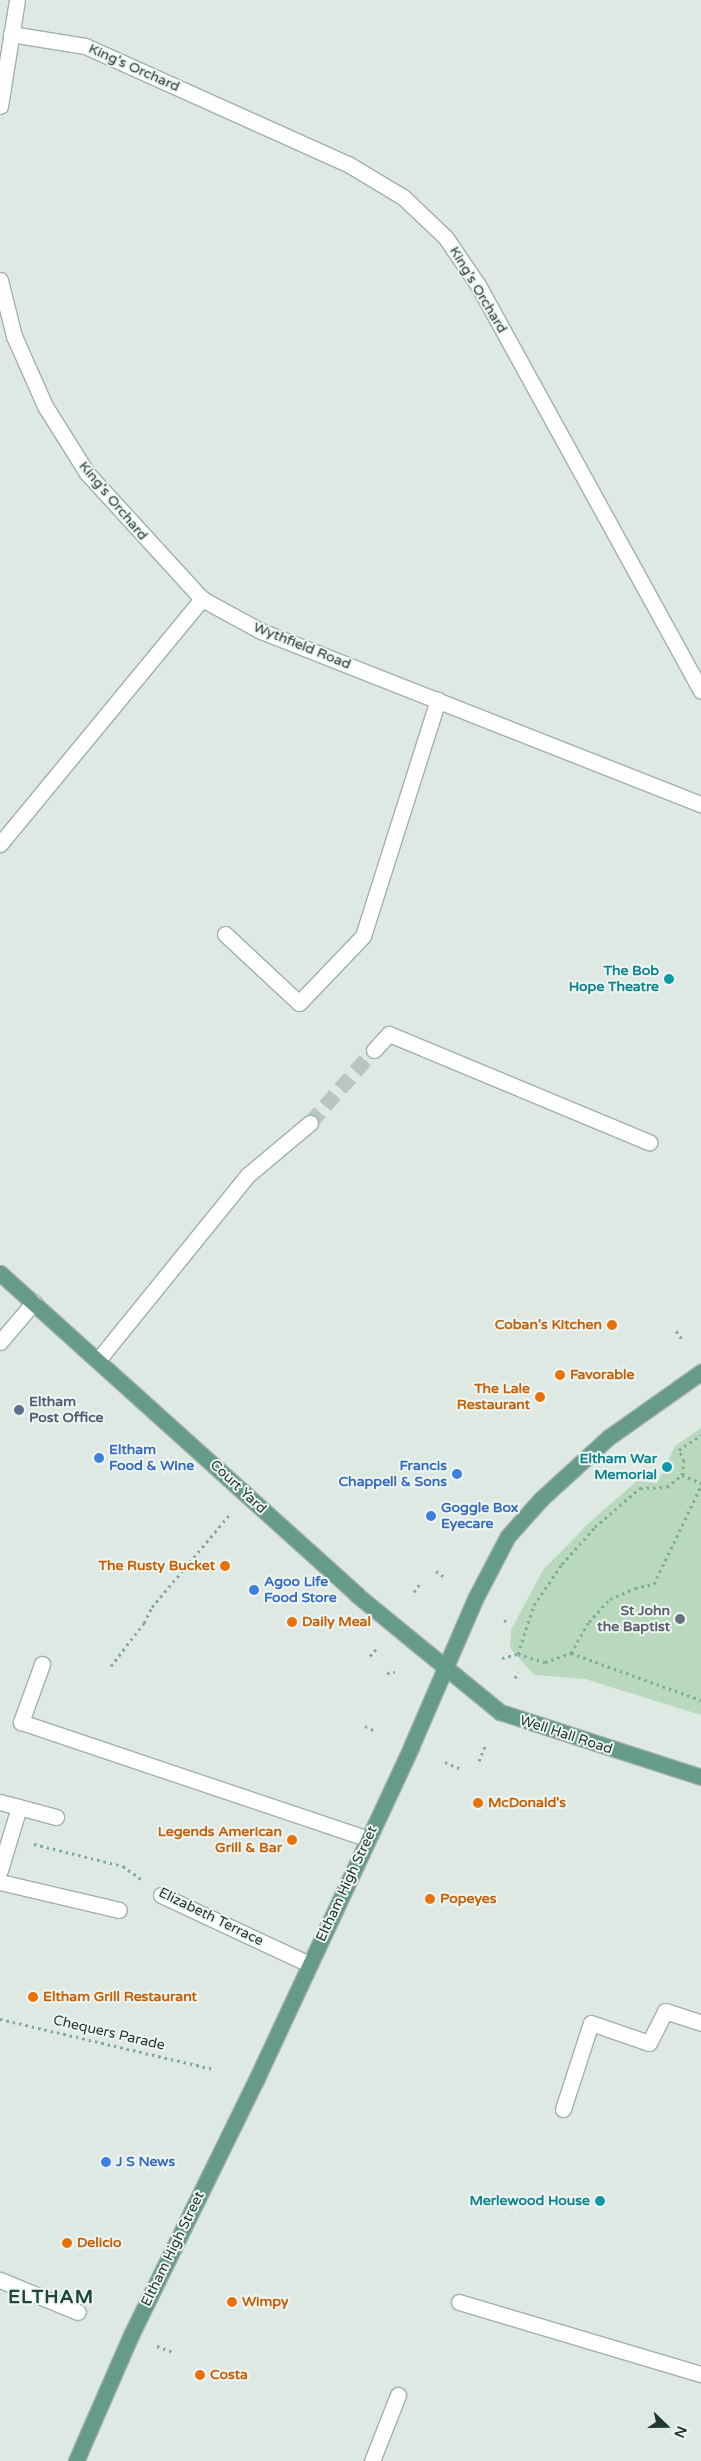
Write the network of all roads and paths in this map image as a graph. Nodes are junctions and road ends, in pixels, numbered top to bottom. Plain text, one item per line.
1 (17, 0) edge
2 (11, 34) junction
3 (0, 106) edge
4 (0, 280) edge
5 (202, 599) junction
6 (701, 691) edge
7 (438, 700) junction
8 (701, 804) edge
9 (0, 844) edge
10 (225, 934) dead end
11 (374, 1050) tunnel mouth
12 (310, 1123) tunnel mouth
13 (649, 1142) dead end
14 (0, 1273) edge
15 (34, 1302) junction
16 (676, 1331) dead end
17 (682, 1339) dead end
18 (0, 1342) edge
19 (98, 1360) junction
20 (701, 1372) edge
21 (701, 1434) edge
22 (682, 1475) junction
23 (701, 1484) edge
24 (246, 1495) junction
25 (436, 1571) dead end
26 (443, 1576) dead end
27 (420, 1582) dead end
28 (414, 1592) dead end
29 (504, 1620) dead end
30 (509, 1623) dead end
31 (376, 1649) dead end
32 (571, 1653) junction
33 (518, 1654) junction
34 (370, 1656) dead end
35 (502, 1658) dead end
36 (42, 1664) dead end
37 (111, 1666) dead end
38 (445, 1667) junction
39 (394, 1672) dead end
40 (518, 1672) dead end
41 (387, 1673) dead end
42 (515, 1678) dead end
43 (701, 1700) edge
44 (365, 1726) dead end
45 (375, 1731) dead end
46 (485, 1746) dead end
47 (480, 1761) dead end
48 (445, 1762) dead end
49 (461, 1769) dead end
50 (701, 1777) edge
51 (0, 1802) edge
52 (19, 1807) junction
53 (56, 1817) dead end
54 (10, 1837) junction
55 (368, 1839) junction
56 (0, 1870) edge
57 (0, 1882) edge
58 (161, 1895) joint
59 (119, 1910) dead end
60 (309, 1964) junction
61 (0, 2019) edge
62 (701, 2023) edge
63 (213, 2069) dead end
64 (563, 2109) dead end
65 (0, 2280) edge
66 (459, 2302) dead end
67 (78, 2312) dead end
68 (157, 2346) dead end
69 (173, 2352) dead end
70 (701, 2374) edge
71 (398, 2395) dead end
72 (76, 2461) edge
73 (372, 2461) edge

1 - 2 street
2 - 3 street
2 - 6 street, King's Orchard
4 - 5 street, King's Orchard
5 - 7 street, Wythfield Road
5 - 9 street
7 - 8 street, Wythfield Road
7 - 10 street
11 - 13 street
12 - 19 street
14 - 15 main road, Court Yard
15 - 18 street
15 - 19 main road, Court Yard
16 - 17 path
19 - 24 main road, Court Yard
20 - 38 main road, Eltham High Street
21 - 22 path
22 - 23 path
22 - 33 path
23 - 32 path
24 - 37 path
24 - 38 main road, Court Yard
25 - 26 path
27 - 28 path
29 - 30 path
31 - 34 path
32 - 33 path
32 - 43 path
33 - 35 path
36 - 55 street
38 - 50 main road, Well Hall Road
38 - 55 main road, Eltham High Street
39 - 41 path
40 - 42 path
44 - 45 path
46 - 47 path
48 - 49 path
51 - 52 street
52 - 53 street
52 - 54 street
54 - 56 street
54 - 58 path, Elizabeth Terrace
55 - 60 main road, Eltham High Street
57 - 59 street
58 - 60 street, Elizabeth Terrace
60 - 72 main road, Eltham High Street
61 - 63 path, Chequers Parade
62 - 64 street
65 - 67 street
66 - 70 street
68 - 69 path
71 - 73 street

